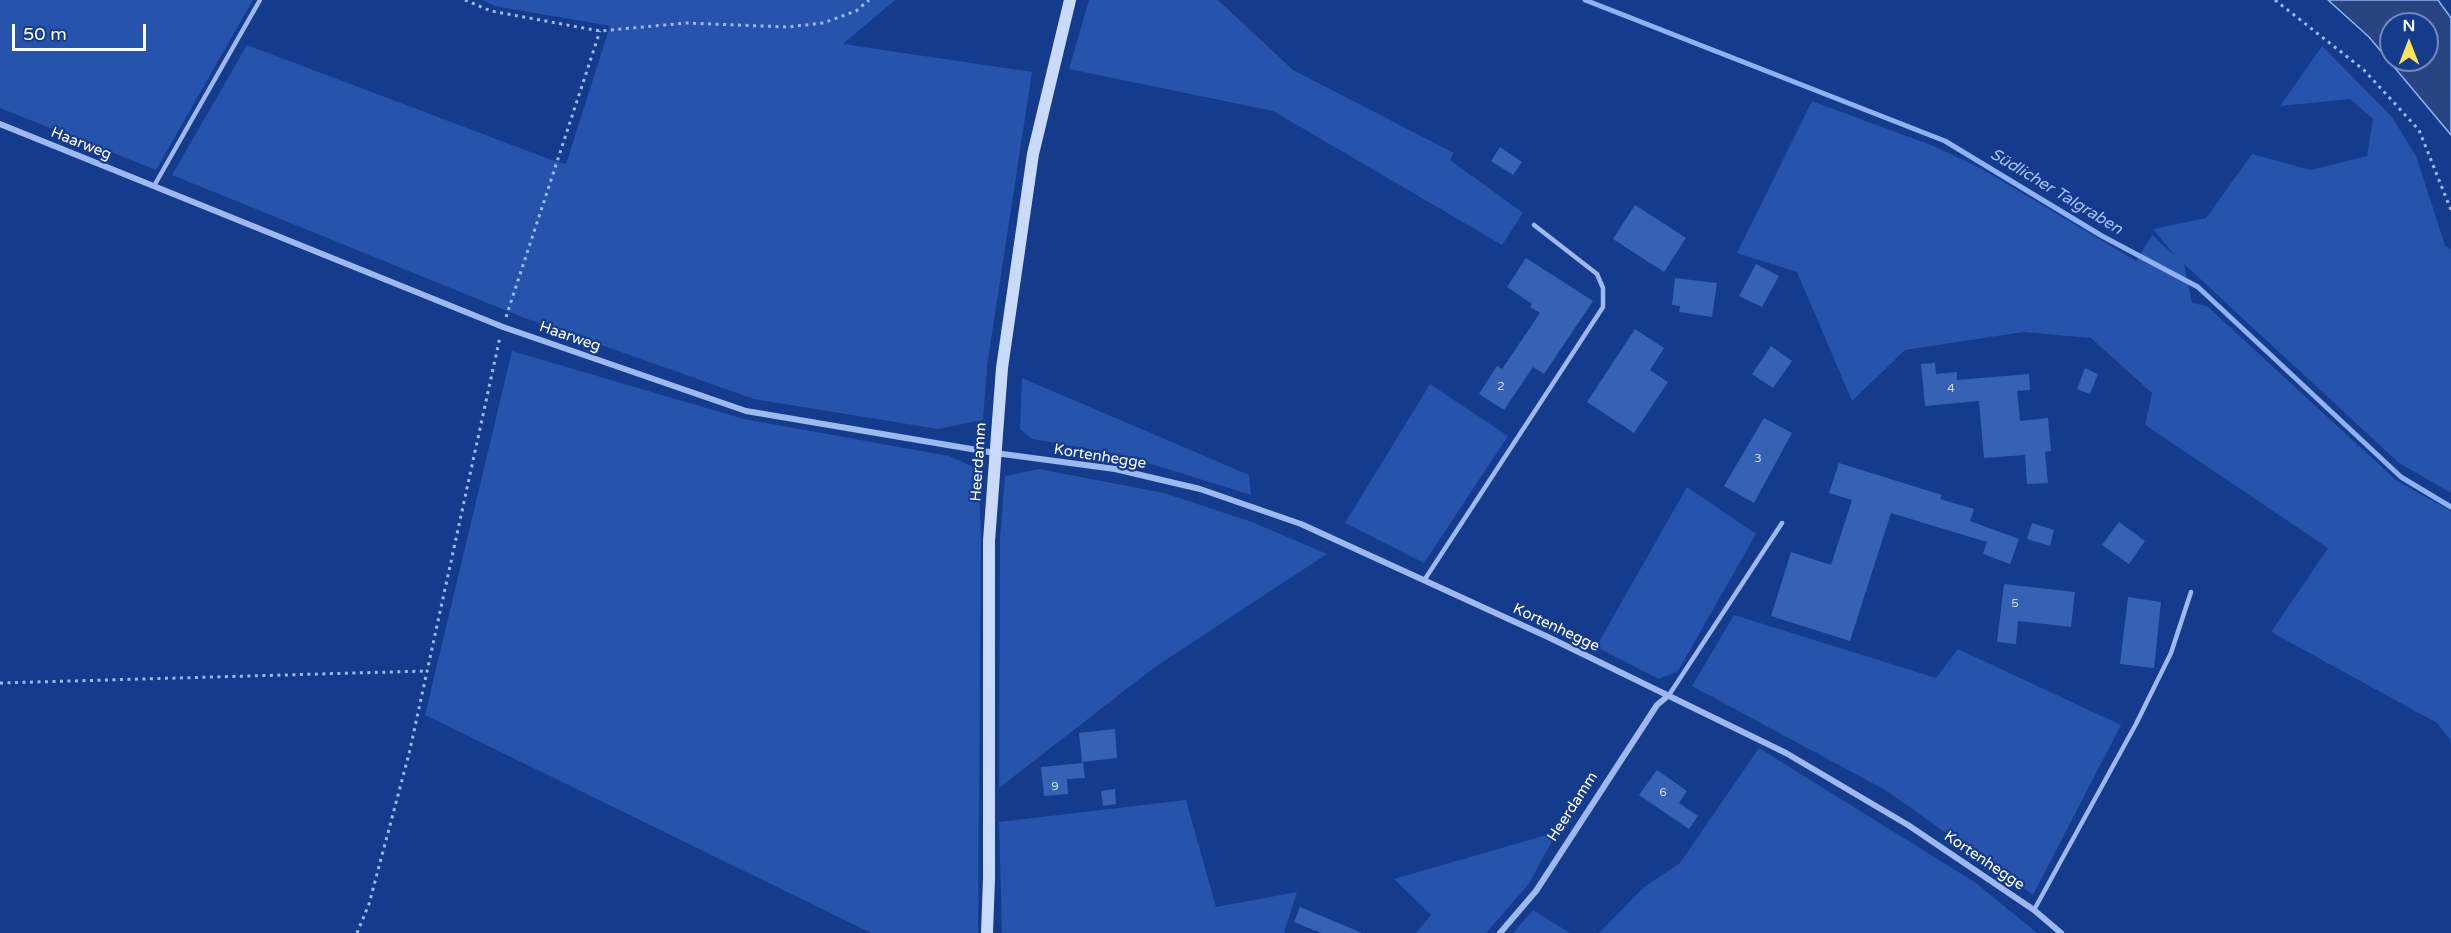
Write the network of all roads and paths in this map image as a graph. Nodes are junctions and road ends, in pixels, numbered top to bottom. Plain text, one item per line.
1 (260, 0) edge
2 (465, 0) edge
3 (869, 0) edge
4 (1070, 0) edge
5 (2275, 0) edge
6 (600, 31) junction
7 (0, 124) edge
8 (154, 186) junction
9 (2451, 210) edge
10 (1534, 225) dead end
11 (503, 327) junction
12 (995, 453) junction
13 (1782, 523) dead end
14 (1425, 579) junction
15 (2191, 592) dead end
16 (426, 671) junction
17 (0, 683) edge
18 (1669, 695) junction
19 (2034, 910) junction
20 (357, 933) edge
21 (987, 933) edge
22 (1500, 933) edge
23 (2061, 933) edge

1 - 8 lane
2 - 6 path
3 - 6 path
4 - 12 street, Heerdamm
5 - 9 path
6 - 11 path
7 - 8 street, Haarweg
8 - 11 street, Haarweg
10 - 14 lane
11 - 12 street, Haarweg
11 - 16 path
12 - 14 street, Kortenhegge
12 - 21 street, Heerdamm
13 - 18 lane
14 - 18 street, Kortenhegge
15 - 19 lane
16 - 17 path
16 - 20 path
18 - 19 street, Kortenhegge
18 - 22 street, Heerdamm
19 - 23 street, Kortenhegge

